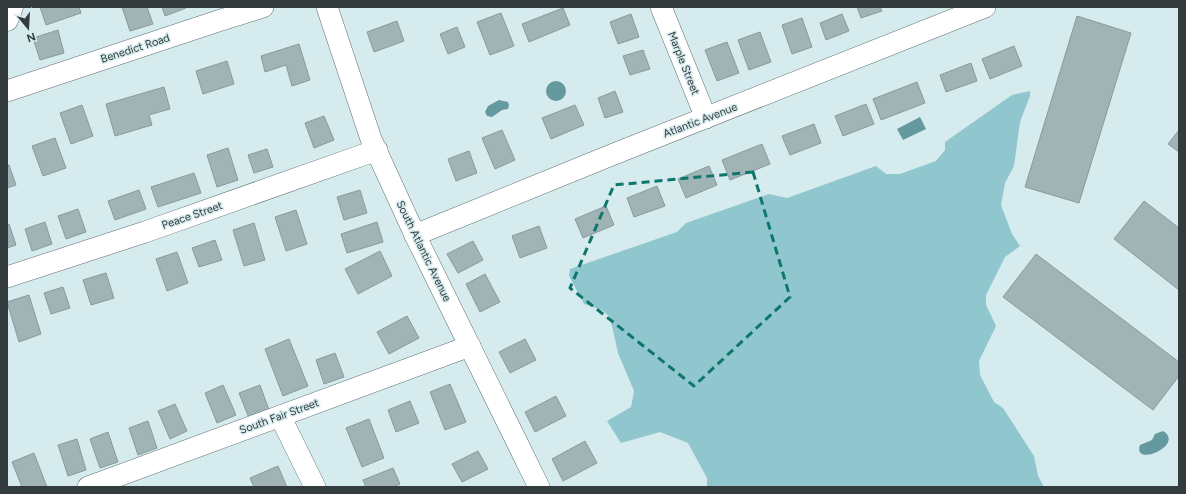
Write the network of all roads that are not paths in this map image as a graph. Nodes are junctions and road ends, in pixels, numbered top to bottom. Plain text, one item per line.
1 (12, 7) edge
2 (263, 7) edge
3 (327, 7) edge
4 (661, 7) edge
5 (963, 7) edge
6 (985, 7) edge
7 (7, 20) edge
8 (942, 25) junction
9 (7, 91) edge
10 (706, 118) junction
11 (377, 150) junction
12 (415, 234) junction
13 (7, 277) edge
14 (470, 346) junction
15 (280, 416) junction
16 (88, 487) edge
17 (315, 487) edge
18 (539, 487) edge

1 - 7 street
2 - 9 street, Benedict Road
3 - 11 street, South Atlantic Avenue
4 - 10 street, Marple Street
5 - 8 street
6 - 8 street, Atlantic Avenue
8 - 10 street, Atlantic Avenue
10 - 12 street, Atlantic Avenue
11 - 12 street, South Atlantic Avenue
11 - 13 street, Peace Street
12 - 14 street, South Atlantic Avenue
14 - 15 street, South Fair Street
14 - 18 street, South Atlantic Avenue
15 - 16 street, South Fair Street
15 - 17 street

